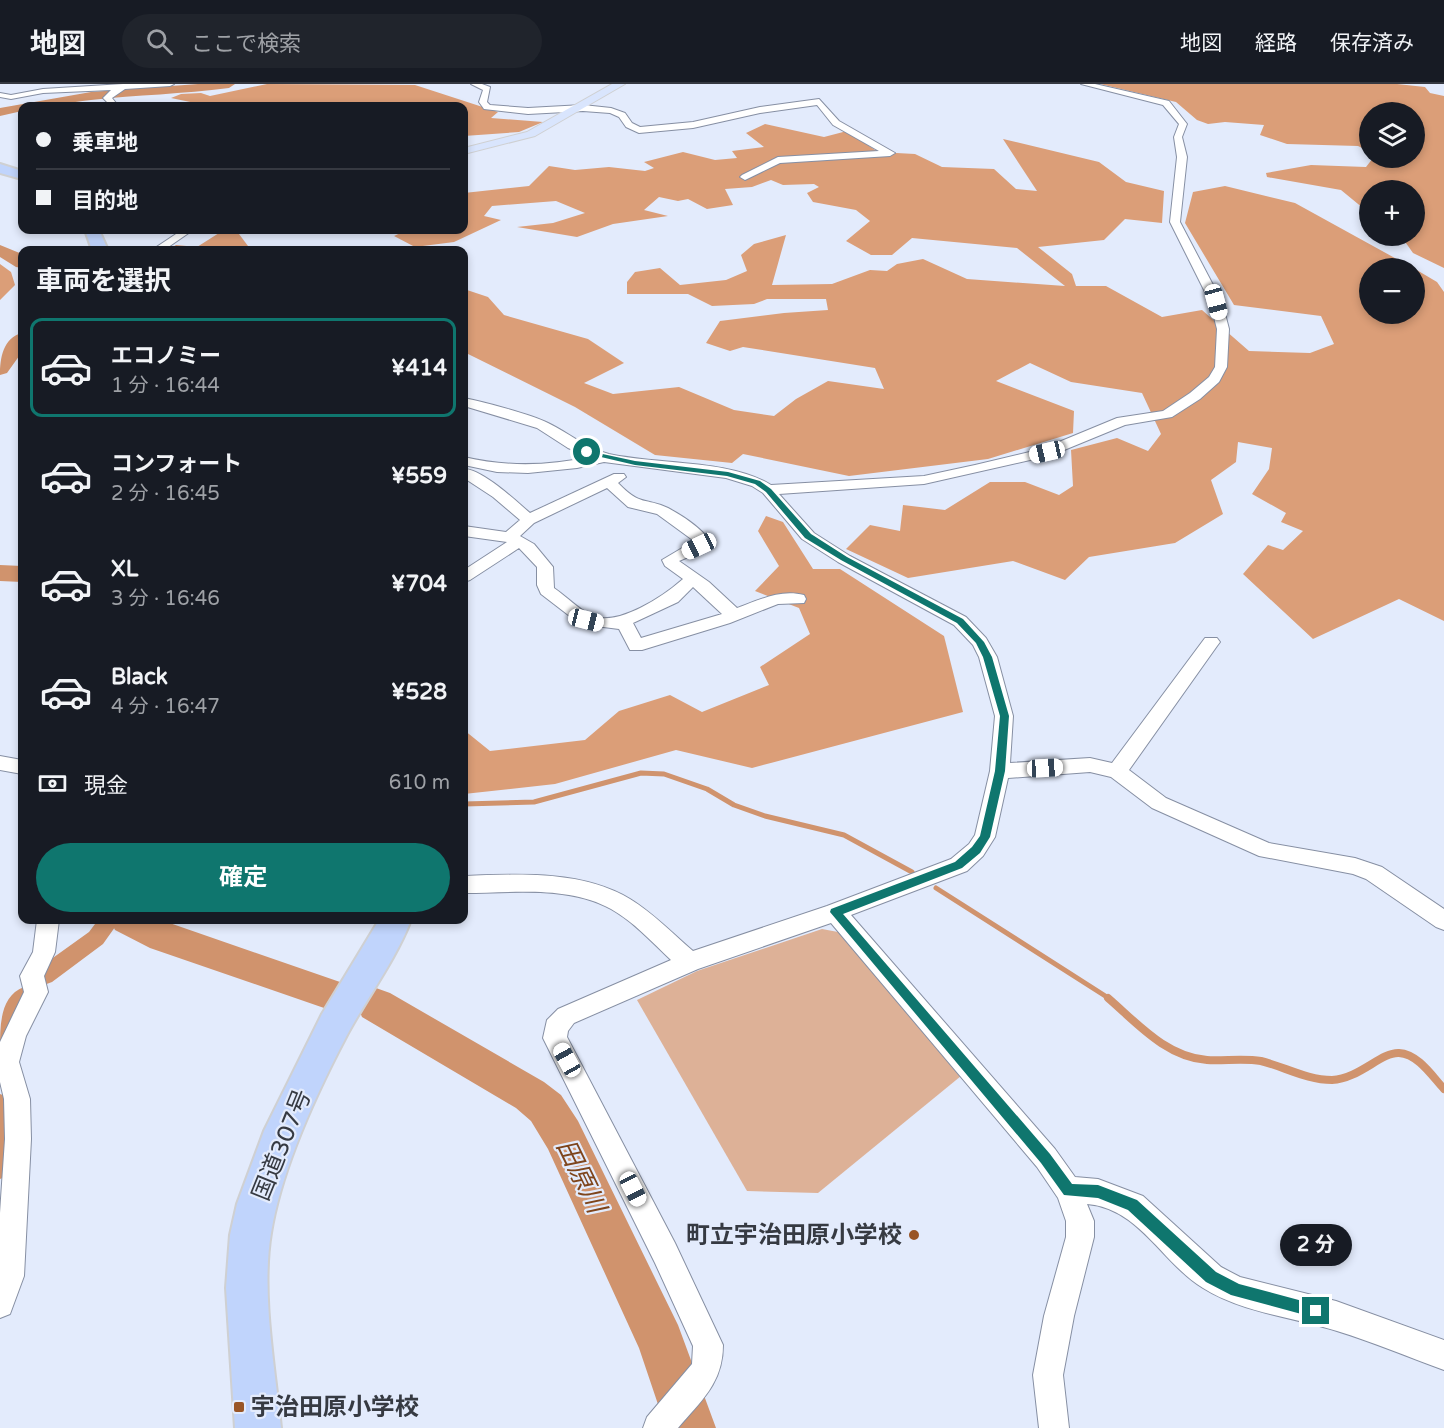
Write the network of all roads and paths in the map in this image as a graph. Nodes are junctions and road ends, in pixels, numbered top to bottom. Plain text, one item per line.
1 (170, 84) edge
2 (475, 84) edge
3 (620, 84) edge
4 (1085, 84) edge
5 (124, 85) edge
6 (0, 95) edge
7 (11, 97) junction
8 (29, 102) edge
9 (111, 102) edge
10 (577, 109) junction
11 (468, 150) edge
12 (0, 168) edge
13 (18, 174) edge
14 (745, 177) dead end
15 (183, 234) edge
16 (167, 246) edge
17 (468, 403) edge
18 (603, 457) junction
19 (639, 464) junction
20 (468, 469) edge
21 (610, 483) junction
22 (768, 490) junction
23 (529, 520) junction
24 (468, 535) edge
25 (515, 538) junction
26 (468, 574) edge
27 (692, 579) junction
28 (798, 599) dead end
29 (734, 615) junction
30 (620, 623) junction
31 (1211, 642) dead end
32 (0, 763) edge
33 (18, 766) edge
34 (1000, 771) junction
35 (1117, 771) junction
36 (468, 884) edge
37 (835, 912) junction
38 (1444, 921) edge
39 (48, 924) edge
40 (393, 924) edge
41 (690, 962) junction
42 (1068, 1190) junction
43 (0, 1304) edge
44 (1444, 1355) edge
45 (663, 1422) edge
46 (258, 1428) edge
47 (1054, 1428) edge

1 - 5 street
2 - 10 street
3 - 10 main road
4 - 22 street
5 - 7 street
5 - 9 street
6 - 7 street
7 - 8 street
10 - 11 main road
10 - 14 street
12 - 13 highway
15 - 16 street
17 - 18 street
18 - 19 street
18 - 20 street
19 - 21 street
19 - 22 street
20 - 23 street
21 - 23 street
21 - 27 street
22 - 34 street
23 - 25 street
24 - 25 street
25 - 26 street
25 - 30 street
27 - 29 street
27 - 30 street
28 - 29 street
29 - 30 street
31 - 35 street
32 - 33 street
34 - 35 street
34 - 37 street
35 - 38 street
36 - 41 street
37 - 41 street
37 - 42 street
39 - 43 street
40 - 46 highway, 国道307号
41 - 45 street
42 - 44 street
42 - 47 street

